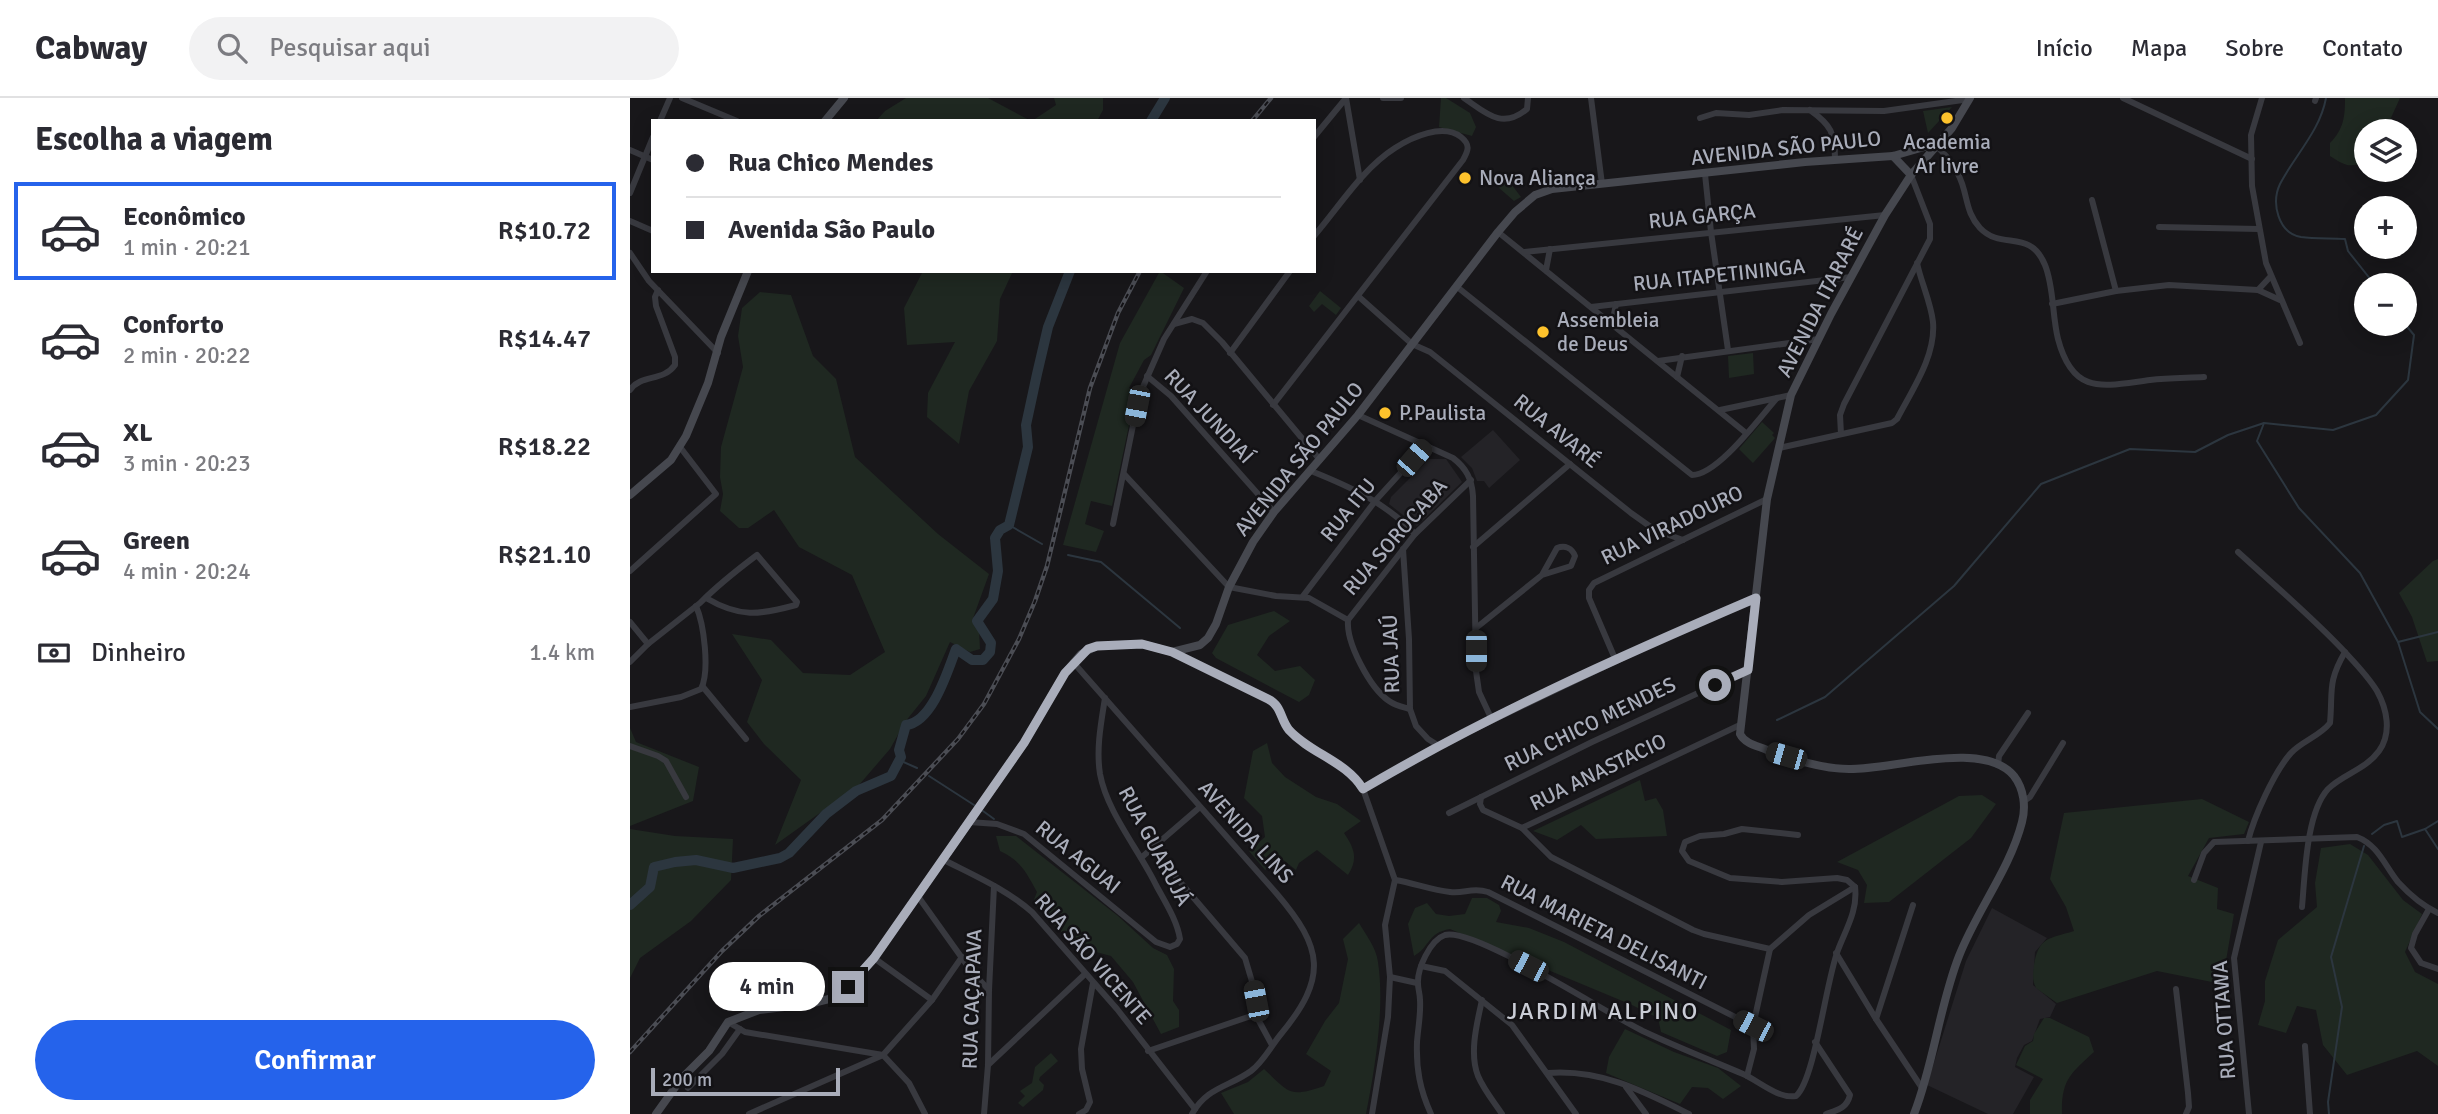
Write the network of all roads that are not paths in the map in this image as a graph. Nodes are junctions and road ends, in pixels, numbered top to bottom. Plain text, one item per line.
1 (670, 98) edge
2 (682, 98) edge
3 (844, 98) edge
4 (1346, 98) edge
5 (1383, 98) edge
6 (1401, 98) edge
7 (1464, 98) edge
8 (1528, 98) edge
9 (1591, 98) edge
10 (1970, 98) edge
11 (2123, 98) edge
12 (2262, 98) edge
13 (1927, 102) edge
14 (1808, 109) junction
15 (1700, 118) dead end
16 (661, 119) edge
17 (732, 119) edge
18 (827, 119) edge
19 (1316, 135) edge
20 (651, 142) edge
21 (1937, 145) junction
22 (630, 150) edge
23 (645, 156) junction
24 (1893, 156) junction
25 (651, 159) edge
26 (1835, 159) junction
27 (2252, 159) junction
28 (1705, 174) junction
29 (1911, 175) junction
30 (1360, 180) junction
31 (1602, 184) junction
32 (630, 192) edge
33 (2092, 200) dead end
34 (1885, 215) junction
35 (630, 221) edge
36 (2159, 227) dead end
37 (2259, 229) junction
38 (651, 230) edge
39 (1498, 232) junction
40 (1711, 232) junction
41 (1316, 234) edge
42 (1550, 249) junction
43 (1524, 252) junction
44 (630, 253) edge
45 (1917, 263) junction
46 (1546, 270) junction
47 (745, 273) edge
48 (1206, 273) edge
49 (1289, 273) edge
50 (2271, 276) junction
51 (1851, 277) junction
52 (1456, 286) junction
53 (658, 290) junction
54 (2258, 290) junction
55 (1719, 291) junction
56 (2116, 291) junction
57 (1358, 296) junction
58 (2280, 300) junction
59 (1616, 304) junction
60 (2052, 304) junction
61 (1591, 307) junction
62 (1174, 324) junction
63 (1612, 324) junction
64 (1819, 339) junction
65 (2300, 343) dead end
66 (1412, 344) junction
67 (1728, 350) junction
68 (718, 353) junction
69 (1230, 353) junction
70 (1682, 356) junction
71 (1658, 361) junction
72 (1147, 376) junction
73 (1677, 377) junction
74 (2203, 377) dead end
75 (630, 390) edge
76 (1791, 395) junction
77 (1777, 398) junction
78 (1273, 405) junction
79 (1720, 410) junction
80 (1357, 415) junction
81 (1746, 433) junction
82 (1841, 434) junction
83 (680, 447) junction
84 (1424, 447) junction
85 (1779, 448) junction
86 (1321, 460) junction
87 (1570, 464) junction
88 (1311, 471) junction
89 (1124, 474) junction
90 (1471, 480) junction
91 (630, 495) edge
92 (1767, 499) junction
93 (1376, 500) junction
94 (1274, 512) junction
95 (1113, 524) dead end
96 (1415, 534) junction
97 (1683, 540) junction
98 (1473, 547) junction
99 (1403, 549) junction
100 (2238, 552) dead end
101 (630, 571) edge
102 (1542, 575) junction
103 (1229, 587) junction
104 (1303, 596) junction
105 (706, 598) junction
106 (1756, 598) junction
107 (696, 606) junction
108 (1348, 620) junction
109 (630, 622) edge
110 (1476, 628) junction
111 (648, 645) junction
112 (1172, 652) junction
113 (2345, 652) junction
114 (1616, 661) junction
115 (630, 662) edge
116 (1073, 662) junction
117 (1748, 670) junction
118 (702, 687) junction
119 (1105, 698) junction
120 (630, 707) edge
121 (1410, 709) junction
122 (2028, 713) dead end
123 (1492, 720) junction
124 (1742, 724) junction
125 (746, 739) dead end
126 (2063, 743) dead end
127 (630, 746) edge
128 (1439, 746) junction
129 (1998, 765) junction
130 (1363, 789) junction
131 (686, 797) dead end
132 (1481, 797) junction
133 (2024, 801) junction
134 (1200, 807) junction
135 (1449, 813) dead end
136 (969, 821) junction
137 (1522, 828) junction
138 (1798, 835) dead end
139 (2310, 839) junction
140 (2248, 841) junction
141 (2261, 842) junction
142 (1152, 849) junction
143 (1142, 857) junction
144 (942, 859) junction
145 (1395, 880) junction
146 (2194, 880) dead end
147 (994, 886) junction
148 (1855, 887) junction
149 (917, 895) junction
150 (1913, 905) dead end
151 (2302, 907) dead end
152 (2429, 909) junction
153 (2438, 913) edge
154 (1156, 942) joint
155 (1770, 949) junction
156 (1836, 953) junction
157 (962, 957) junction
158 (874, 958) junction
159 (1421, 966) junction
160 (2438, 969) edge
161 (1085, 974) junction
162 (1390, 977) junction
163 (1093, 983) junction
164 (1418, 983) junction
165 (2176, 989) dead end
166 (989, 990) junction
167 (932, 1000) junction
168 (1482, 1000) junction
169 (1257, 1014) junction
170 (1876, 1019) junction
171 (728, 1022) junction
172 (1753, 1026) junction
173 (740, 1029) junction
174 (1815, 1042) junction
175 (1272, 1045) junction
176 (2305, 1045) dead end
177 (1148, 1052) junction
178 (883, 1055) junction
179 (988, 1065) junction
180 (1548, 1073) junction
181 (1747, 1076) junction
182 (1625, 1086) junction
183 (688, 1088) dead end
184 (1922, 1088) junction
185 (1194, 1111) edge
186 (2189, 1112) edge
187 (656, 1114) edge
188 (749, 1114) edge
189 (925, 1114) edge
190 (984, 1114) edge
191 (1079, 1114) edge
192 (1372, 1114) edge
193 (1431, 1114) edge
194 (1502, 1114) edge
195 (1576, 1114) edge
196 (1646, 1114) edge
197 (1689, 1114) edge
198 (1826, 1114) edge
199 (1915, 1114) edge
200 (2249, 1114) edge
201 (2310, 1114) edge

1 - 16 street
2 - 17 street
3 - 18 main road
4 - 19 street
4 - 30 street
5 - 6 street
7 - 8 street
9 - 31 street
10 - 13 street
10 - 21 main road
11 - 27 street
12 - 27 street
13 - 14 street
14 - 15 street
14 - 26 street
20 - 23 street
21 - 24 main road, AVENIDA SÃO PAULO
21 - 29 main road, AVENIDA ITARARÉ
21 - 60 street
22 - 23 street
23 - 25 street
23 - 32 street
24 - 26 main road, AVENIDA SÃO PAULO
24 - 29 main road
26 - 28 main road, AVENIDA SÃO PAULO
27 - 37 street
28 - 31 main road, AVENIDA SÃO PAULO
28 - 40 street
29 - 34 main road, AVENIDA ITARARÉ
29 - 45 street
30 - 41 street
30 - 57 street
31 - 39 main road, AVENIDA SÃO PAULO
33 - 56 street
34 - 40 street, RUA GARÇA
34 - 51 main road, AVENIDA ITARARÉ
35 - 38 street
36 - 37 street
37 - 50 street
39 - 43 street
39 - 52 main road, AVENIDA SÃO PAULO
40 - 42 street, RUA GARÇA
40 - 55 street
42 - 43 street, RUA GARÇA
42 - 46 street
43 - 46 street
44 - 53 street
45 - 82 street
45 - 82 street
46 - 61 street
47 - 68 main road
48 - 62 street
49 - 69 street
50 - 54 street
50 - 58 street
51 - 55 street, RUA ITAPETININGA
51 - 64 main road, AVENIDA ITARARÉ
52 - 66 main road, AVENIDA SÃO PAULO
52 - 81 street
53 - 68 street
53 - 75 street
54 - 56 street
54 - 58 street
55 - 59 street, RUA ITAPETININGA
55 - 67 street
56 - 60 street
57 - 66 street, RUA AVARÉ
57 - 78 street
58 - 65 street
59 - 61 street, RUA ITAPETININGA
59 - 63 street
60 - 74 street
61 - 63 street
62 - 69 street
62 - 72 street
63 - 71 street
64 - 67 street
64 - 76 main road, AVENIDA ITARARÉ
66 - 80 main road, AVENIDA SÃO PAULO
66 - 87 street, RUA AVARÉ
67 - 70 street
68 - 83 main road
69 - 78 street
70 - 71 street
70 - 73 street
71 - 73 street
72 - 89 street
72 - 94 street, RUA JUNDIAÍ
73 - 79 street
76 - 77 street
76 - 85 main road, AVENIDA ITARARÉ
77 - 79 street
77 - 81 street
78 - 86 street
79 - 81 street
80 - 84 street
80 - 86 main road, AVENIDA SÃO PAULO
82 - 85 street
83 - 91 main road
83 - 101 street
84 - 90 street
84 - 93 street, RUA ITU
85 - 92 main road, AVENIDA ITARARÉ
86 - 88 main road, AVENIDA SÃO PAULO
87 - 97 street, RUA AVARÉ
87 - 98 street
88 - 93 street
88 - 94 main road, AVENIDA SÃO PAULO
89 - 95 street
89 - 103 street
90 - 96 street, RUA SOROCABA
90 - 98 street
92 - 97 street, RUA VIRADOURO
92 - 106 main road, AVENIDA ITARARÉ
93 - 96 street
93 - 104 street, RUA ITU
94 - 103 main road, AVENIDA SÃO PAULO
96 - 99 street, RUA SOROCABA
97 - 114 street, RUA VIRADOURO
98 - 110 street
99 - 108 street, RUA SOROCABA
99 - 121 street, RUA JAÚ
100 - 113 street
102 - 102 street
102 - 110 street
103 - 104 street
103 - 112 main road, AVENIDA SÃO PAULO
104 - 108 street
105 - 105 street
105 - 107 street
106 - 114 street
106 - 117 main road, AVENIDA ITARARÉ
107 - 111 street
107 - 118 street
108 - 121 street
109 - 111 street
110 - 123 street
111 - 115 street
112 - 116 main road
112 - 130 street
113 - 139 street
113 - 140 street
114 - 123 street
116 - 119 street, AVENIDA LINS
116 - 136 main road
117 - 124 main road, AVENIDA ITARARÉ
117 - 132 street, RUA CHICO MENDES
118 - 120 street
118 - 125 street
119 - 134 street, AVENIDA LINS
119 - 143 street, RUA GUARUJÁ
121 - 128 street, RUA JAÚ
122 - 129 street
123 - 128 street
124 - 129 main road, AVENIDA ITARARÉ
124 - 137 street, RUA ANASTACIO
126 - 133 street
127 - 131 street
128 - 130 street
129 - 133 main road
130 - 145 street
132 - 135 street, RUA CHICO MENDES
132 - 137 street, RUA ANASTACIO
133 - 184 main road
134 - 142 street
134 - 175 street, AVENIDA LINS
136 - 144 main road
136 - 154 street, RUA AGUAI
137 - 155 street
138 - 148 street
139 - 141 street
139 - 151 street
139 - 152 street
140 - 141 street
140 - 146 street
141 - 200 street, RUA OTTAWA
142 - 143 street
142 - 169 street
143 - 154 street, RUA GUARUJÁ
144 - 147 street, RUA SÃO VICENTE
144 - 149 main road
145 - 162 street
145 - 172 street, RUA MARIETA DELISANTI
147 - 161 street, RUA SÃO VICENTE
147 - 166 street, RUA CAÇAPAVA
148 - 155 street
148 - 156 street
149 - 157 street
149 - 158 main road
150 - 170 street
152 - 153 street
152 - 160 street
155 - 172 street
156 - 170 street
156 - 174 street
157 - 166 street
157 - 167 street
158 - 167 street
158 - 171 main road
159 - 164 street
159 - 168 street
159 - 181 street
161 - 163 street, RUA SÃO VICENTE
161 - 179 street
162 - 164 street
162 - 192 street
163 - 177 street, RUA SÃO VICENTE
163 - 191 street
164 - 193 street
165 - 186 street
166 - 179 street, RUA CAÇAPAVA
167 - 178 street
168 - 180 street
168 - 194 street
169 - 175 street
169 - 177 street
170 - 184 street
171 - 173 street
171 - 187 main road
172 - 181 street
173 - 178 street
173 - 183 street
174 - 181 street
174 - 198 street
175 - 185 street, AVENIDA LINS
176 - 201 street
177 - 185 street, RUA SÃO VICENTE
178 - 188 street
178 - 189 street
179 - 190 street, RUA CAÇAPAVA
180 - 182 street
180 - 195 street
182 - 196 street
182 - 197 street
184 - 199 main road

